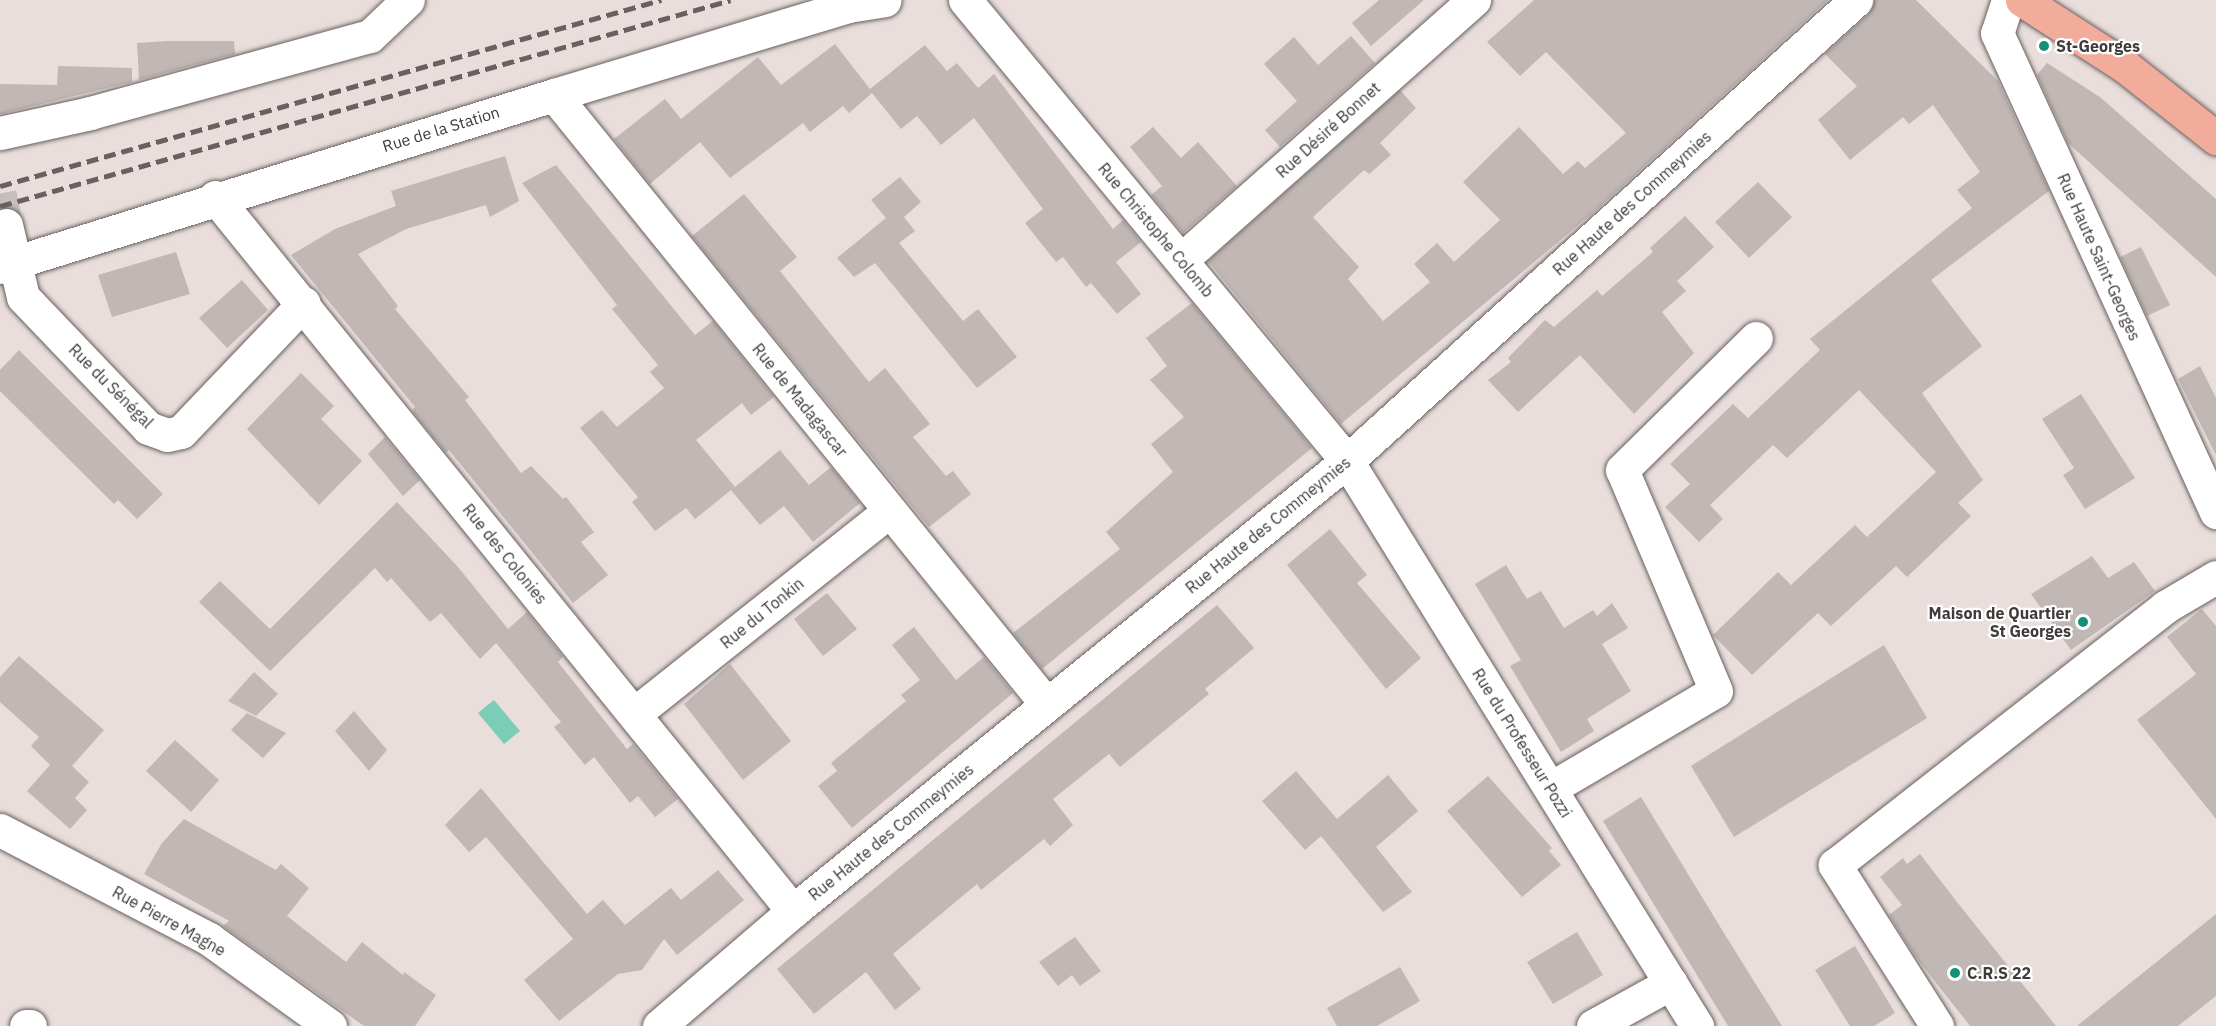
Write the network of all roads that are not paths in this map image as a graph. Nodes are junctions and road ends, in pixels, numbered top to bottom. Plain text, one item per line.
1 (408, 0) edge
2 (885, 0) edge
3 (966, 0) edge
4 (1474, 0) edge
5 (1856, 0) edge
6 (2008, 0) edge
7 (2022, 0) edge
8 (554, 95) junction
9 (0, 133) edge
10 (2216, 138) edge
11 (215, 197) junction
12 (6, 225) dead end
13 (1182, 260) junction
14 (8, 265) edge
15 (304, 303) junction
16 (1756, 338) dead end
17 (1347, 461) junction
18 (889, 511) junction
19 (2216, 513) edge
20 (2216, 577) edge
21 (1047, 705) junction
22 (634, 714) junction
23 (1551, 788) junction
24 (0, 830) edge
25 (794, 911) junction
26 (1671, 983) junction
27 (330, 1026) edge
28 (659, 1026) edge
29 (1593, 1026) edge
30 (1697, 1026) edge
31 (1937, 1026) edge

1 - 9 street
2 - 8 street, Rue de la Station
3 - 13 street, Rue Christophe Colomb
4 - 13 street, Rue Désiré Bonnet
5 - 17 street, Rue Haute des Commeymies
6 - 19 street, Rue Haute Saint-Georges
7 - 10 main road
8 - 11 street, Rue de la Station
8 - 18 street, Rue de Madagascar
11 - 14 street, Rue de la Station
11 - 15 street, Rue des Colonies
12 - 14 street, Rue du Sénégal
13 - 17 street, Rue Christophe Colomb
14 - 15 street, Rue du Sénégal
15 - 22 street, Rue des Colonies
16 - 23 street
17 - 21 street, Rue Haute des Commeymies
17 - 23 street, Rue du Professeur Pozzi
18 - 21 street, Rue de Madagascar
18 - 22 street, Rue du Tonkin
20 - 31 street
21 - 25 street, Rue Haute des Commeymies
22 - 25 street, Rue des Colonies
23 - 26 street, Rue du Professeur Pozzi
24 - 27 street, Rue Pierre Magne
25 - 28 street, Rue Haute des Commeymies
26 - 29 street
26 - 30 street, Rue du Professeur Pozzi

